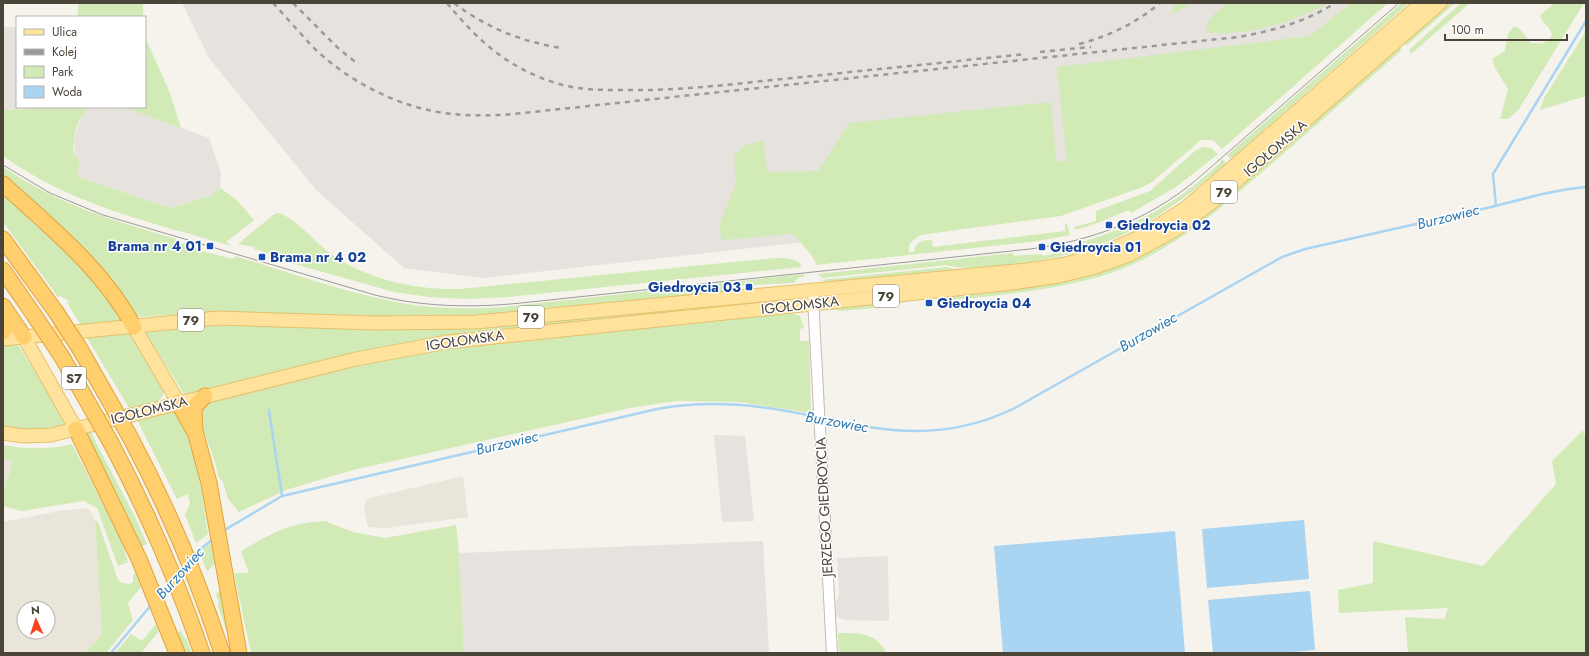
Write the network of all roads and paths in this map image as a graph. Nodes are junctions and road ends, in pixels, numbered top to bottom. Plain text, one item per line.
1 (1422, 3) edge
2 (1440, 3) edge
3 (3, 184) edge
4 (3, 239) edge
5 (3, 270) edge
6 (812, 290) junction
7 (813, 304) junction
8 (4, 308) edge
9 (134, 327) junction
10 (3, 332) edge
11 (24, 337) junction
12 (3, 339) edge
13 (205, 396) junction
14 (178, 402) junction
15 (76, 429) junction
16 (195, 431) junction
17 (3, 433) edge
18 (175, 649) edge
19 (202, 653) edge
20 (222, 653) edge
21 (239, 653) edge
22 (832, 653) edge

1 - 6 main road, IGOŁOMSKA / 79
2 - 7 main road, IGOŁOMSKA / 79
3 - 9 highway
4 - 20 highway, S7, bridge
5 - 19 highway, S7, bridge
6 - 7 street, JERZEGO GIEDROYCIA
6 - 9 main road, IGOŁOMSKA / 79
7 - 13 main road, IGOŁOMSKA / 79
7 - 22 street, JERZEGO GIEDROYCIA
8 - 10 highway
8 - 11 highway
9 - 11 main road, 79
9 - 14 main road
11 - 12 main road, 79
11 - 15 main road
13 - 14 main road, IGOŁOMSKA / 79
13 - 16 highway
14 - 15 main road, IGOŁOMSKA / 79
14 - 16 highway
15 - 17 main road, 79
15 - 18 highway
16 - 21 highway

